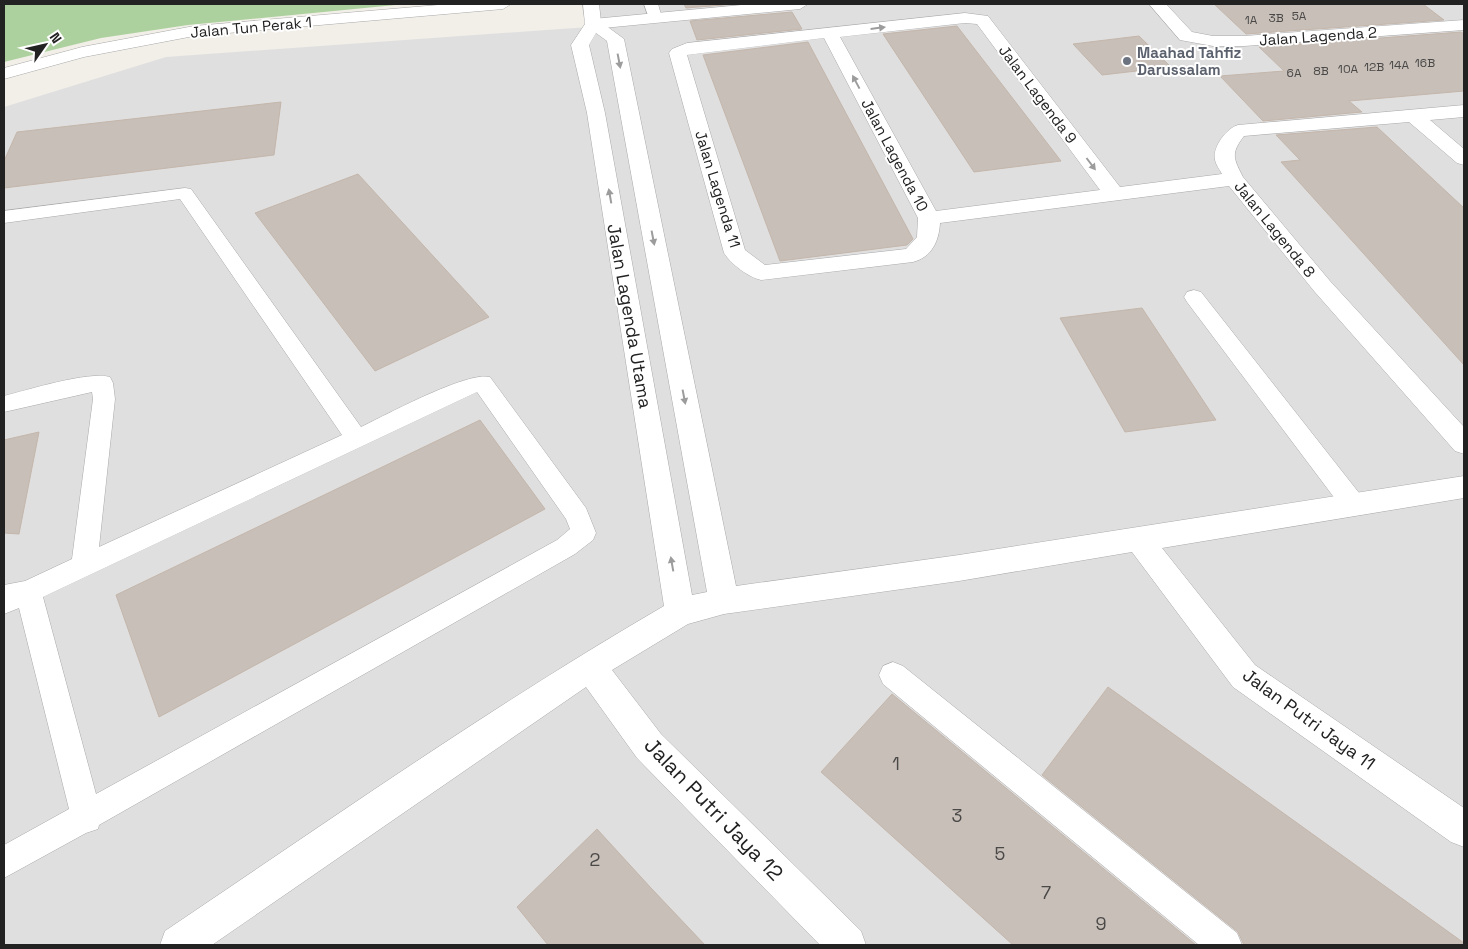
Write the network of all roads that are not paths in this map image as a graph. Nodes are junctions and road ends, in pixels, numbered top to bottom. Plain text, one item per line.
1 (503, 4) edge
2 (800, 4) edge
3 (1157, 4) edge
4 (653, 11) edge
5 (592, 14) edge
6 (1464, 25) edge
7 (830, 33) junction
8 (4, 74) edge
9 (1464, 111) edge
10 (1414, 116) junction
11 (1464, 159) edge
12 (1234, 179) junction
13 (1114, 194) junction
14 (4, 217) edge
15 (929, 218) junction
16 (1194, 297) dead end
17 (4, 404) edge
18 (358, 440) junction
19 (1464, 444) edge
20 (1464, 487) edge
21 (1354, 505) junction
22 (1139, 539) junction
23 (84, 566) junction
24 (12, 597) edge
25 (724, 601) junction
26 (680, 612) junction
27 (590, 666) junction
28 (893, 675) dead end
29 (87, 818) junction
30 (1464, 829) edge
31 (4, 862) edge
32 (180, 945) edge
33 (848, 945) edge
34 (1225, 945) edge

1 - 8 street, Jalan Tun Perak 1
2 - 4 street
3 - 6 street, Jalan Lagenda 2
4 - 5 street
5 -> 25 street, Jalan Lagenda Utama
26 -> 5 street, Jalan Lagenda Utama
7 -> 13 street, Jalan Lagenda 9
15 -> 7 street, Jalan Lagenda 10
7 - 15 street, Jalan Lagenda 11
9 - 10 street, Jalan Lagenda 8
10 - 11 street
10 - 12 street, Jalan Lagenda 8
12 - 13 street
12 - 19 street, Jalan Lagenda 8
13 - 15 street, Jalan Lagenda 10
14 - 18 lane
16 - 21 lane
17 - 23 lane
18 - 23 lane
18 - 29 lane
20 - 21 street
21 - 22 street
22 - 25 street
22 - 30 street, Jalan Putri Jaya 11
23 - 24 lane
24 - 29 lane
25 - 26 street
26 - 27 street
27 - 32 street
27 - 33 street, Jalan Putri Jaya 12
28 - 34 lane
29 - 31 lane

